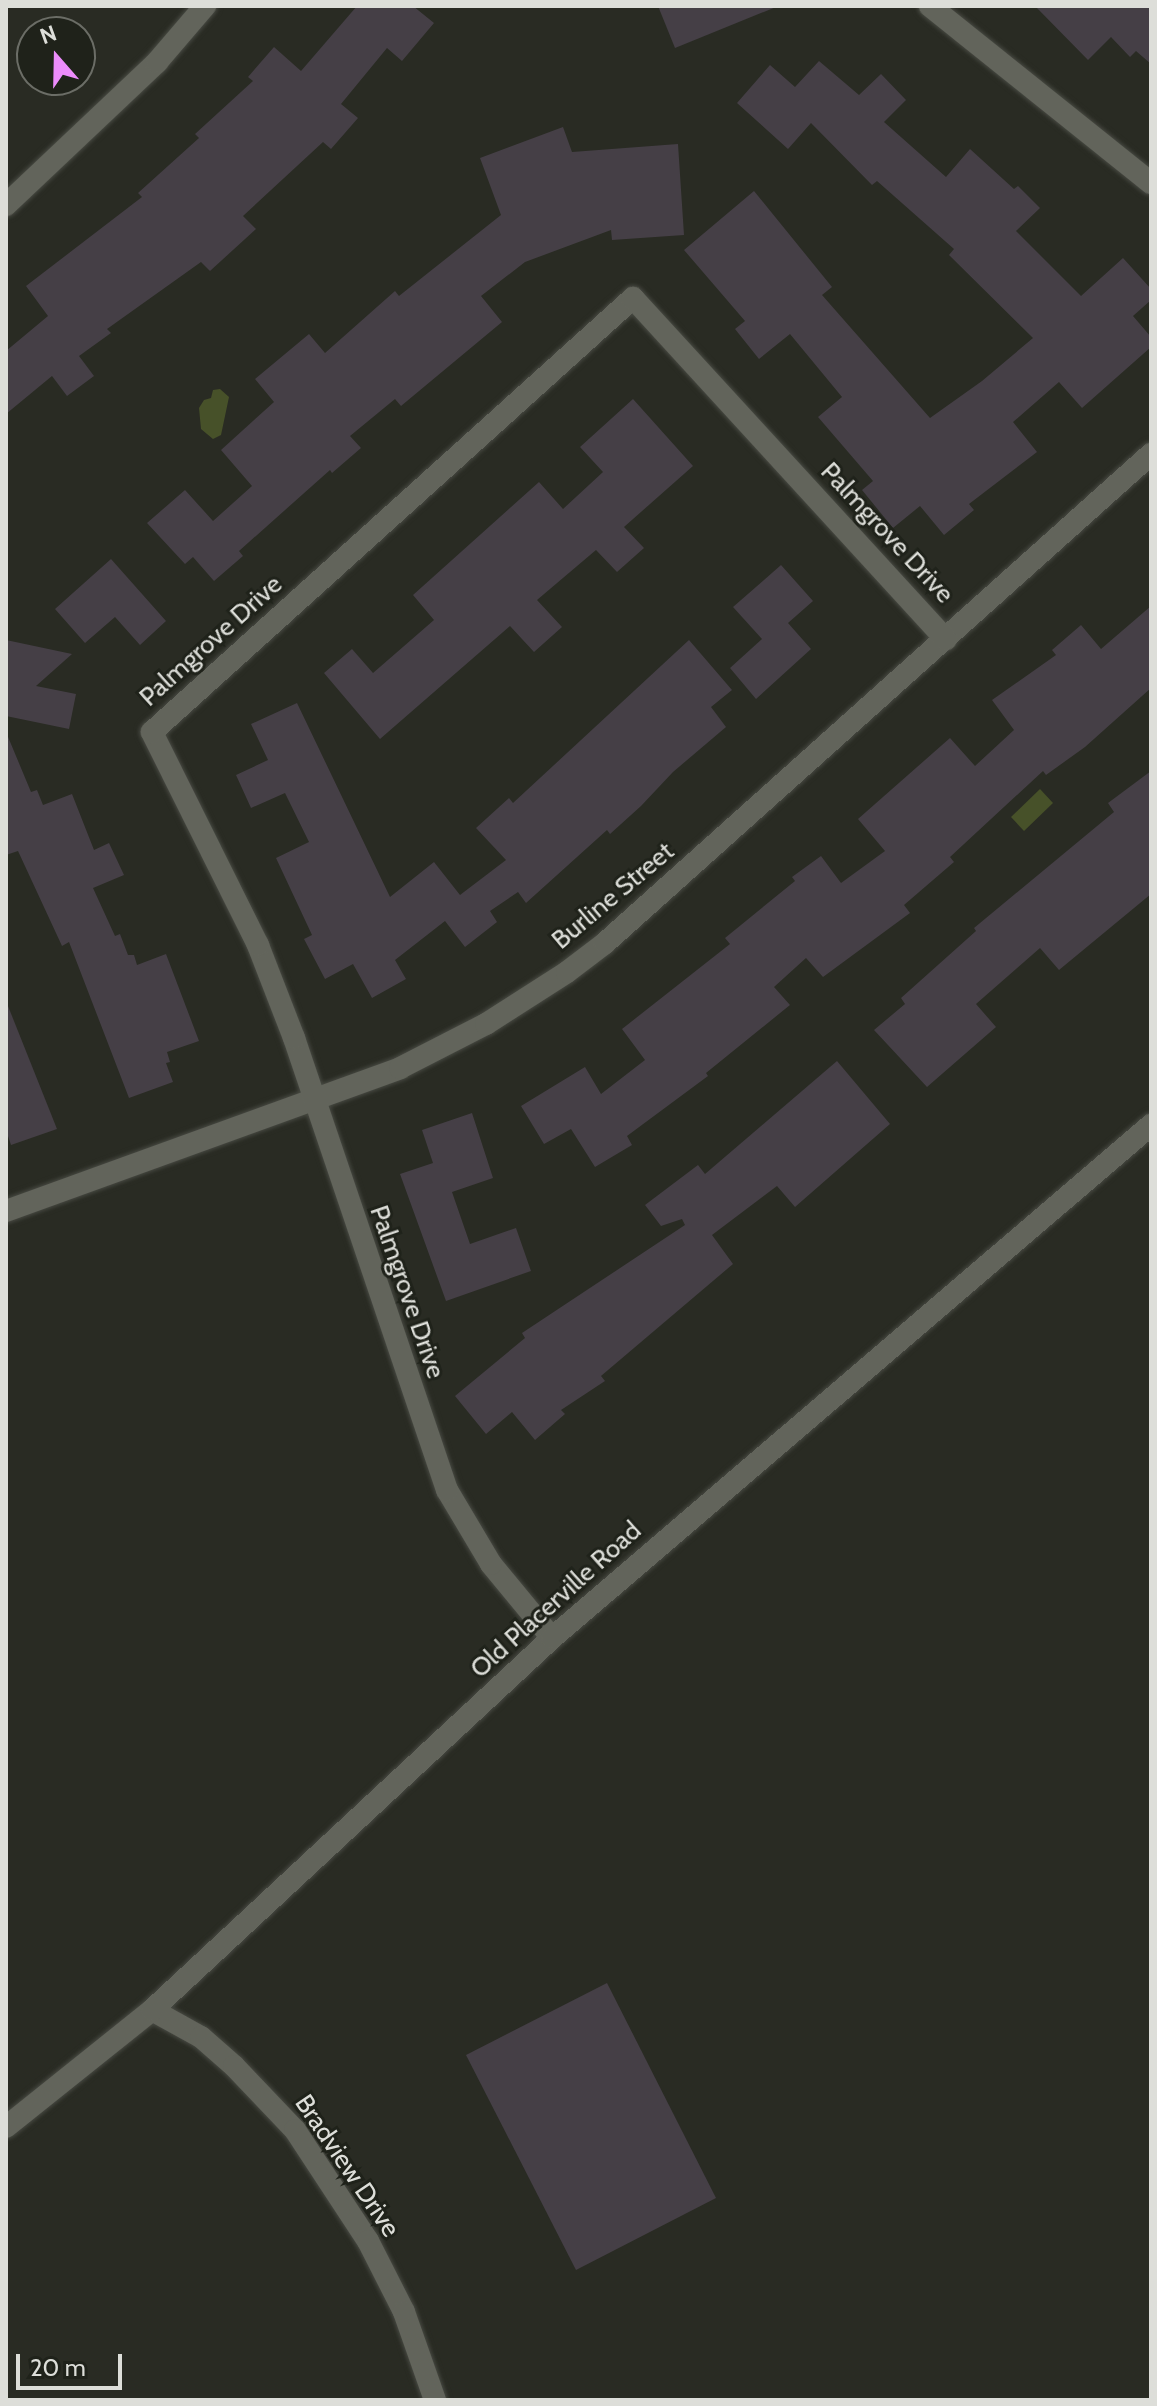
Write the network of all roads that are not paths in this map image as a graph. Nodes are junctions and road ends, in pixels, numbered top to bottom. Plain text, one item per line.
1 (205, 6) edge
2 (930, 6) edge
3 (1151, 183) edge
4 (6, 205) edge
5 (1151, 454) edge
6 (946, 639) junction
7 (313, 1101) junction
8 (1151, 1125) edge
9 (6, 1211) edge
10 (552, 1638) junction
11 (152, 2010) junction
12 (6, 2127) edge
13 (435, 2400) edge

1 - 4 street
2 - 3 street
5 - 6 street, Burline Street
6 - 7 street, Burline Street
6 - 7 street, Palmgrove Drive
7 - 9 street, Burline Street
7 - 10 street, Palmgrove Drive
8 - 10 street, Old Placerville Road
10 - 11 street, Old Placerville Road
11 - 12 street, Old Placerville Road
11 - 13 street, Bradview Drive

